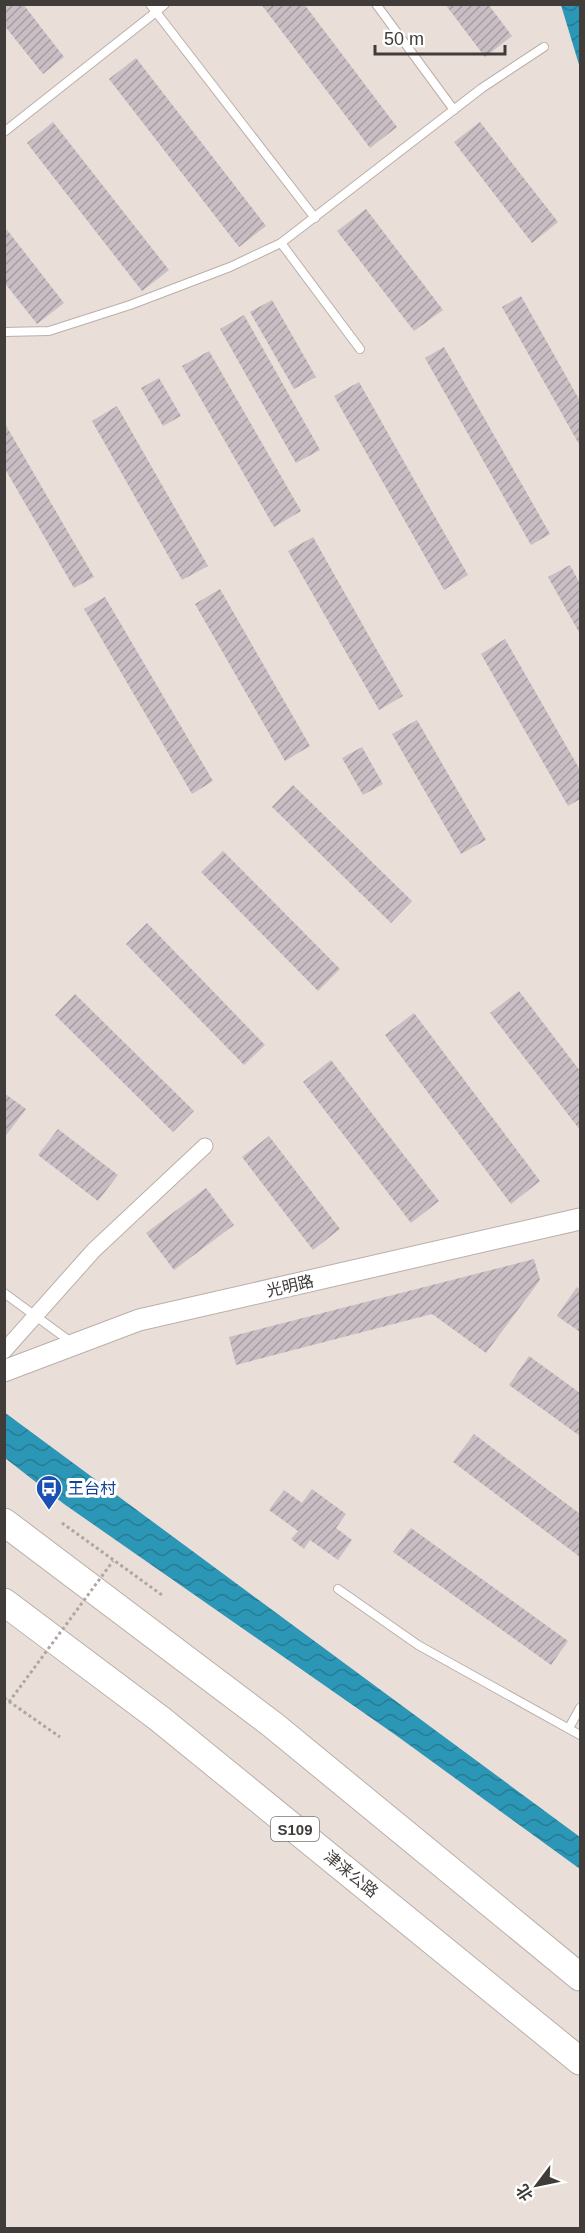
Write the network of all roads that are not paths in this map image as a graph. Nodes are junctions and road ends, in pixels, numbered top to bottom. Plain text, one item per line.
1 (150, 4) edge
2 (165, 4) edge
3 (376, 4) edge
4 (156, 12) junction
5 (544, 47) dead end
6 (454, 110) junction
7 (4, 132) edge
8 (315, 218) junction
9 (281, 243) junction
10 (4, 332) edge
11 (360, 349) dead end
12 (205, 1146) dead end
13 (580, 1219) edge
14 (4, 1293) edge
15 (36, 1316) junction
16 (74, 1345) junction
17 (4, 1351) edge
18 (4, 1371) edge
19 (4, 1522) edge
20 (338, 1589) dead end
21 (4, 1602) edge
22 (580, 1708) edge
23 (569, 1728) junction
24 (580, 1735) edge
25 (580, 1977) edge
26 (580, 2061) edge

1 - 4 lane
2 - 4 lane
3 - 6 lane
4 - 7 lane
4 - 8 lane
5 - 6 lane
6 - 8 lane
8 - 9 lane
9 - 10 lane
9 - 11 lane
12 - 15 street
13 - 16 street, 光明路
14 - 15 lane
15 - 16 lane
15 - 17 street
16 - 18 street, 光明路
19 - 25 highway
20 - 23 lane
21 - 26 highway, 津涞公路 / S109
22 - 23 lane
23 - 24 lane

